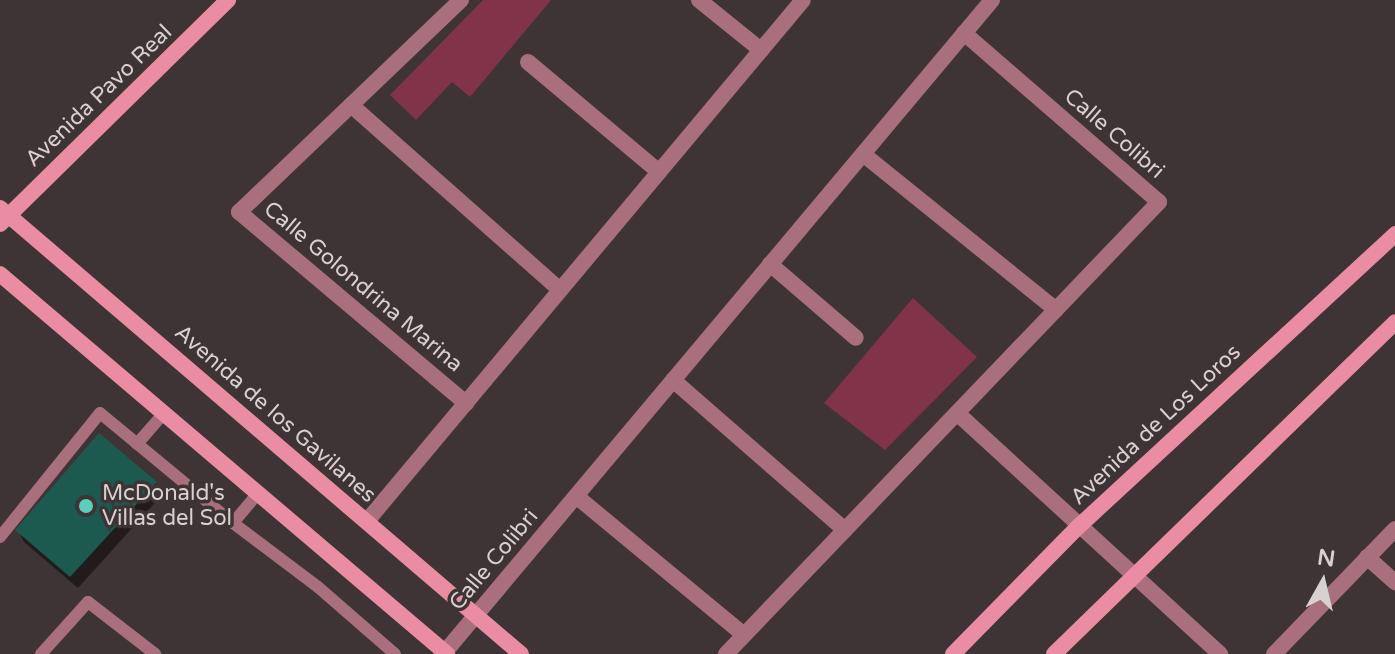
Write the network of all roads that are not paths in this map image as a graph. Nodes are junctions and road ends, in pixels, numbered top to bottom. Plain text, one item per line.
1 (228, 0) edge
2 (699, 0) edge
3 (803, 0) edge
4 (992, 0) edge
5 (455, 2) edge
6 (964, 33) junction
7 (761, 50) junction
8 (528, 62) dead end
9 (351, 105) junction
10 (863, 154) junction
11 (659, 172) junction
12 (3, 216) edge
13 (1395, 234) edge
14 (770, 264) junction
15 (0, 274) edge
16 (560, 290) junction
17 (1056, 310) junction
18 (1395, 322) edge
19 (856, 338) dead end
20 (673, 380) junction
21 (466, 403) junction
22 (164, 413) junction
23 (957, 413) junction
24 (137, 444) junction
25 (258, 493) junction
26 (576, 496) junction
27 (367, 521) junction
28 (233, 523) junction
29 (1078, 527) junction
30 (1395, 529) edge
31 (845, 530) junction
32 (2, 531) edge
33 (1367, 557) junction
34 (1134, 575) junction
35 (1395, 582) edge
36 (476, 615) junction
37 (744, 635) junction
38 (446, 653) edge
39 (41, 654) edge
40 (155, 654) edge
41 (395, 654) edge
42 (521, 654) edge
43 (726, 654) edge
44 (953, 654) edge
45 (1054, 654) edge
46 (1220, 654) edge
47 (1274, 654) edge

1 - 12 main road, Avenida Pavo Real
2 - 7 street
3 - 7 street, Calle Golondrina Marina
4 - 6 street, Calle Colibri
5 - 9 street, Calle Golondrina Marina
6 - 10 street, Calle Colibri
6 - 17 street, Calle Colibri
7 - 11 street, Calle Golondrina Marina
8 - 11 street
9 - 16 street
9 - 21 street, Calle Golondrina Marina
10 - 14 street, Calle Colibri
10 - 17 street
11 - 16 street, Calle Golondrina Marina
12 - 27 main road, Avenida de los Gavilanes
13 - 29 main road, Avenida de Los Loros
14 - 19 street
14 - 20 street, Calle Colibri
15 - 22 main road
16 - 21 street, Calle Golondrina Marina
17 - 23 street, Calle Colibri
18 - 34 main road
20 - 26 street, Calle Colibri
20 - 31 street
21 - 27 street, Calle Golondrina Marina
22 - 24 lane
22 - 25 main road
23 - 29 street
23 - 31 street, Calle Colibri
24 - 28 lane
24 - 32 lane
25 - 28 lane
25 - 38 main road
26 - 36 street, Calle Colibri
26 - 37 street
27 - 36 main road, Avenida de los Gavilanes
28 - 41 lane
29 - 34 street
29 - 44 main road, Avenida de Los Loros
30 - 33 street
31 - 37 street, Calle Colibri
33 - 35 street
33 - 47 street
34 - 45 main road
34 - 46 street
36 - 38 street, Calle Colibri
36 - 42 main road, Avenida de los Gavilanes
37 - 43 street, Calle Colibri
39 - 40 lane

